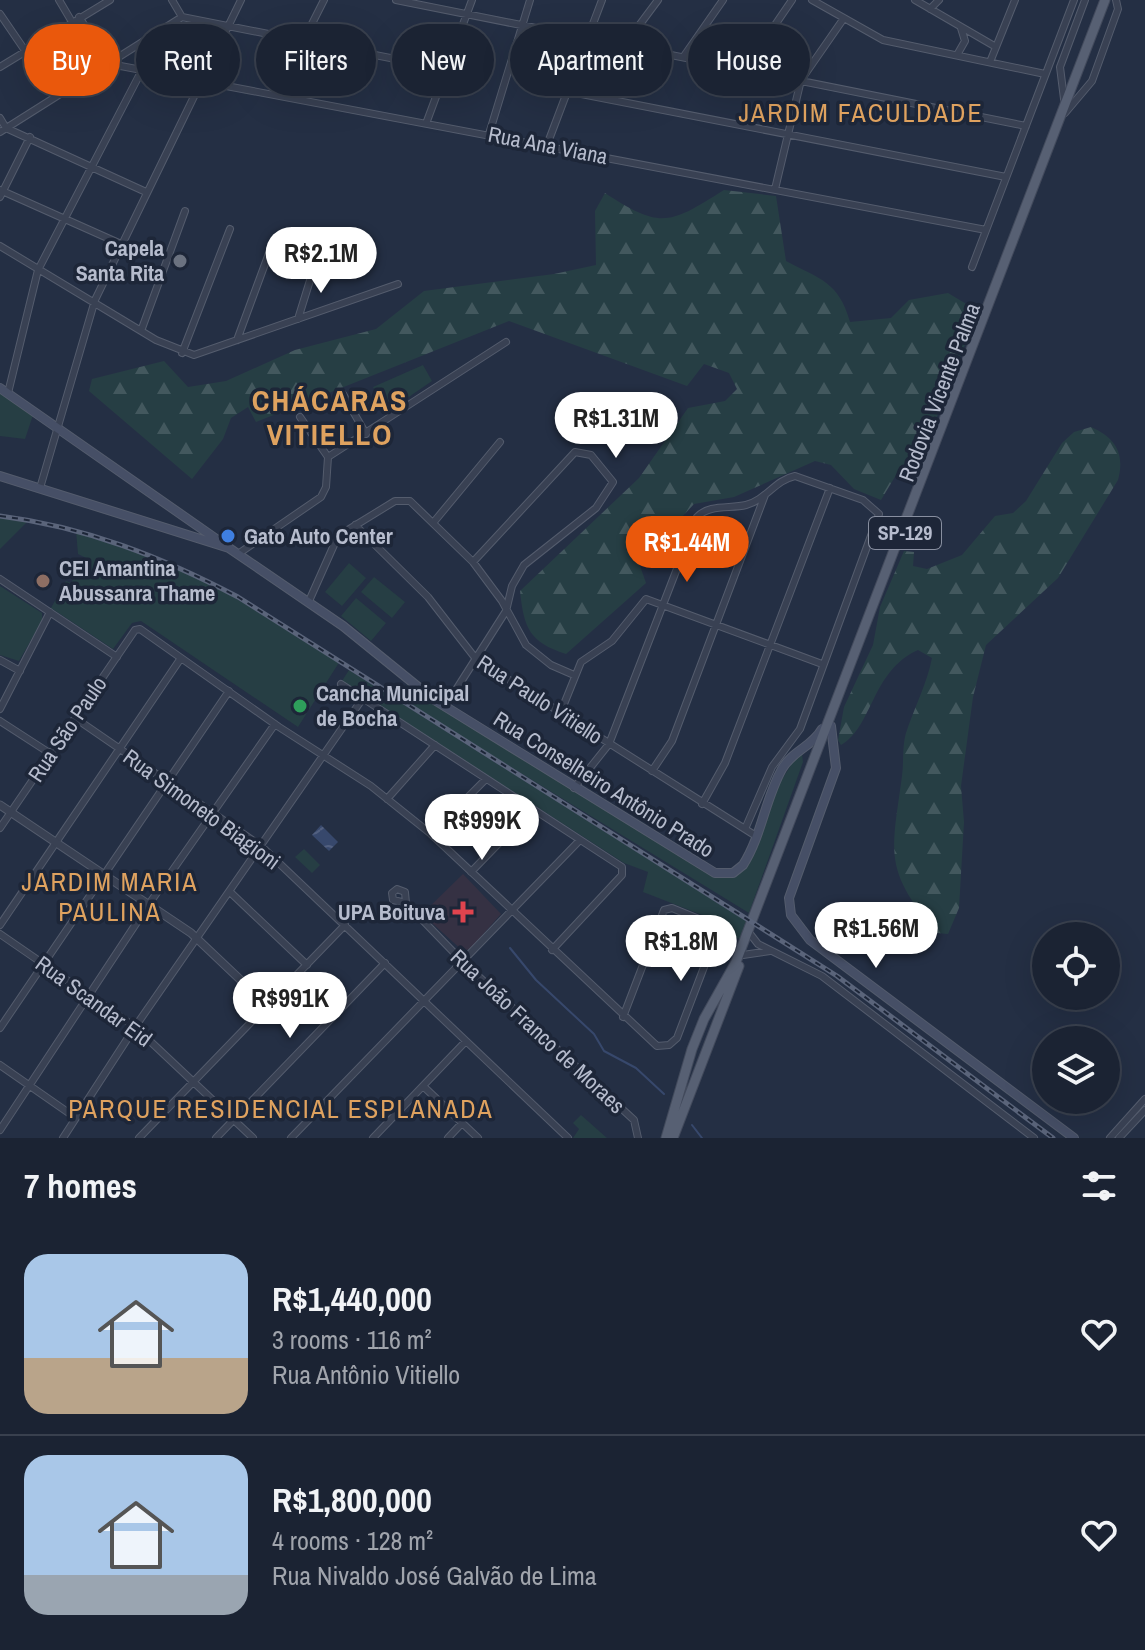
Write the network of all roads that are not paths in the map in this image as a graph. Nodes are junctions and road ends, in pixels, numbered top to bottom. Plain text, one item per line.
1 (59, 0) edge
2 (110, 0) edge
3 (172, 0) edge
4 (241, 0) edge
5 (324, 0) edge
6 (396, 0) edge
7 (472, 0) edge
8 (530, 0) edge
9 (602, 0) edge
10 (658, 0) edge
11 (723, 0) edge
12 (792, 0) edge
13 (812, 0) edge
14 (915, 0) edge
15 (939, 0) edge
16 (1015, 0) edge
17 (1074, 0) edge
18 (1105, 0) edge
19 (1115, 1) edge
20 (412, 2) edge
21 (1085, 2) edge
22 (930, 9) junction
23 (467, 13) junction
24 (0, 14) edge
25 (182, 17) junction
26 (844, 18) junction
27 (76, 19) junction
28 (68, 24) edge
29 (80, 24) edge
30 (222, 24) edge
31 (229, 24) edge
32 (312, 24) edge
33 (463, 24) edge
34 (521, 24) joint
35 (591, 24) edge
36 (640, 24) edge
37 (776, 24) edge
38 (961, 28) junction
39 (996, 47) junction
40 (24, 49) edge
41 (24, 53) edge
42 (672, 53) edge
43 (957, 55) junction
44 (684, 56) junction
45 (120, 57) edge
46 (688, 57) edge
47 (510, 62) edge
48 (990, 62) junction
49 (0, 67) edge
50 (810, 67) edge
51 (1045, 74) junction
52 (1060, 75) junction
53 (136, 81) edge
54 (810, 82) edge
55 (1072, 88) junction
56 (1085, 88) junction
57 (58, 96) edge
58 (193, 96) edge
59 (293, 96) edge
60 (436, 96) edge
61 (564, 96) edge
62 (591, 96) edge
63 (797, 96) edge
64 (0, 118) edge
65 (1060, 119) junction
66 (427, 121) junction
67 (1026, 126) junction
68 (3, 130) edge
69 (489, 134) junction
70 (787, 135) junction
71 (30, 137) junction
72 (547, 145) junction
73 (91, 164) junction
74 (1006, 177) junction
75 (775, 189) junction
76 (146, 192) junction
77 (1, 193) edge
78 (185, 211) dead end
79 (63, 218) junction
80 (230, 229) dead end
81 (986, 230) junction
82 (121, 244) junction
83 (272, 245) dead end
84 (0, 246) edge
85 (316, 261) dead end
86 (972, 267) dead end
87 (38, 270) junction
88 (398, 284) dead end
89 (95, 300) junction
90 (298, 319) junction
91 (141, 331) junction
92 (237, 340) junction
93 (506, 342) dead end
94 (182, 353) junction
95 (4, 391) edge
96 (343, 394) dead end
97 (300, 417) dead end
98 (57, 427) junction
99 (366, 434) junction
100 (500, 442) dead end
101 (328, 457) junction
102 (0, 476) edge
103 (40, 488) junction
104 (830, 488) junction
105 (765, 495) junction
106 (433, 523) junction
107 (198, 525) junction
108 (355, 525) junction
109 (194, 537) junction
110 (229, 548) junction
111 (238, 554) junction
112 (473, 562) junction
113 (0, 579) edge
114 (309, 601) junction
115 (663, 605) junction
116 (506, 611) junction
117 (50, 612) junction
118 (716, 624) junction
119 (768, 643) junction
120 (117, 657) junction
121 (181, 658) junction
122 (476, 659) junction
123 (0, 660) edge
124 (822, 664) junction
125 (20, 671) junction
126 (574, 675) junction
127 (341, 684) dead end
128 (229, 691) junction
129 (363, 698) junction
130 (445, 707) junction
131 (0, 709) edge
132 (560, 714) junction
133 (75, 718) junction
134 (0, 721) edge
135 (830, 721) junction
136 (275, 724) junction
137 (609, 744) junction
138 (435, 745) junction
139 (120, 749) junction
140 (797, 750) junction
141 (51, 754) junction
142 (818, 754) junction
143 (323, 756) junction
144 (835, 757) junction
145 (652, 771) junction
146 (486, 779) junction
147 (168, 782) junction
148 (574, 788) junction
149 (387, 799) junction
150 (702, 804) junction
151 (0, 805) edge
152 (532, 809) junction
153 (11, 811) junction
154 (215, 814) junction
155 (0, 828) edge
156 (745, 829) junction
157 (431, 834) junction
158 (756, 836) junction
159 (579, 841) junction
160 (57, 842) junction
161 (261, 846) junction
162 (471, 872) junction
163 (105, 874) junction
164 (230, 892) junction
165 (406, 903) dead end
166 (149, 904) junction
167 (512, 911) junction
168 (0, 925) edge
169 (345, 925) junction
170 (750, 932) junction
171 (0, 934) edge
172 (197, 938) junction
173 (743, 949) junction
174 (552, 950) junction
175 (774, 951) junction
176 (463, 962) junction
177 (385, 963) junction
178 (43, 964) junction
179 (307, 965) junction
180 (91, 996) junction
181 (425, 1002) junction
182 (267, 1005) junction
183 (623, 1017) junction
184 (135, 1027) junction
185 (0, 1028) edge
186 (466, 1041) junction
187 (692, 1049) junction
188 (706, 1053) junction
189 (0, 1065) edge
190 (194, 1081) junction
191 (30, 1086) junction
192 (423, 1086) junction
193 (1145, 1099) edge
194 (1145, 1111) edge
195 (76, 1118) junction
196 (234, 1120) junction
197 (462, 1123) junction
198 (0, 1130) edge
199 (63, 1138) edge
200 (139, 1138) edge
201 (216, 1138) edge
202 (253, 1138) edge
203 (291, 1138) edge
204 (373, 1138) edge
205 (448, 1138) edge
206 (478, 1138) edge
207 (568, 1138) edge
208 (638, 1138) edge
209 (666, 1138) edge
210 (673, 1138) edge
211 (1034, 1138) edge
212 (1074, 1138) edge
213 (1110, 1138) edge
214 (1119, 1138) edge

1 - 27 street
2 - 27 street
3 - 25 street
4 - 31 street
5 - 32 street
6 - 20 street
7 - 23 street
8 - 34 street
9 - 35 street
10 - 36 street
11 - 44 street
12 - 37 street
13 - 26 street
14 - 22 street
15 - 22 street
16 - 39 street
17 - 51 street
18 - 55 main road, SP-129
19 - 56 street
20 - 23 street
21 - 52 street
22 - 38 street
23 - 33 street
23 - 34 street
24 - 40 street
25 - 30 street
25 - 45 street
26 - 43 street
26 - 50 street
27 - 28 street
27 - 29 street
38 - 39 street
38 - 43 street
39 - 48 street
41 - 49 street
42 - 44 street
43 - 48 street
44 - 46 street
47 - 69 street
48 - 51 street
51 - 67 street
52 - 55 street
52 - 65 street
53 - 73 street
54 - 67 street
55 - 56 street
55 - 65 main road, SP-129
56 - 65 street
57 - 68 street
58 - 76 street
59 - 66 street, Rua Ana Viana
60 - 66 street
61 - 72 street
62 - 70 street
63 - 70 street
64 - 68 street
65 - 135 main road, Rodovia Vicente Palma / SP-129
66 - 69 street, Rua Ana Viana
67 - 74 street
68 - 71 street
69 - 72 street, Rua Ana Viana
70 - 74 street
70 - 75 street
71 - 73 street
71 - 77 street
72 - 75 street, Rua Ana Viana
73 - 76 street
73 - 79 street
74 - 81 street
75 - 81 street, Rua Ana Viana
76 - 82 street
77 - 79 street
78 - 91 street
79 - 82 street
79 - 87 street
80 - 94 street
81 - 86 street
82 - 89 street
83 - 92 street
84 - 87 street
85 - 90 street
87 - 89 street
87 - 95 street
88 - 90 street
89 - 91 street
89 - 98 street
90 - 92 street
91 - 94 street
92 - 94 street
93 - 99 street
95 - 98 main road
96 - 99 street
97 - 101 street
98 - 103 street
98 - 107 main road
99 - 101 street
100 - 106 street
101 - 111 street
102 - 103 main road, Rua Conselheiro Antônio Prado
103 - 109 main road, Rua Conselheiro Antônio Prado
104 - 105 street
104 - 119 street
104 - 124 street
105 - 115 street
105 - 118 street
106 - 108 street
106 - 112 street
107 - 109 main road
107 - 110 main road
108 - 114 street
108 - 122 street, Rua Paulo Vitiello
109 - 110 main road, Rua Conselheiro Antônio Prado
110 - 111 main road, Rua Conselheiro Antônio Prado
111 - 114 main road, Rua Conselheiro Antônio Prado
112 - 116 street
112 - 116 street
113 - 117 street
114 - 130 main road, Rua Conselheiro Antônio Prado
115 - 118 street
115 - 126 street
115 - 137 street
116 - 122 street
116 - 126 street
117 - 120 street
117 - 125 street
118 - 119 street
118 - 145 street
119 - 124 street
119 - 150 street
120 - 121 street, Rua São Paulo
120 - 133 street, Rua São Paulo
121 - 128 street
121 - 139 street
122 - 130 street
122 - 132 street, Rua Paulo Vitiello
123 - 125 street
124 - 156 street
125 - 131 street
126 - 132 street
127 - 129 street
128 - 136 street
128 - 147 street
129 - 138 street
129 - 143 street
130 - 148 main road, Rua Conselheiro Antônio Prado
132 - 137 street, Rua Paulo Vitiello
133 - 139 street, Rua Simoneto Biagioni
133 - 141 street, Rua São Paulo
134 - 141 street
135 - 140 main road, Rua Conselheiro Antônio Prado
135 - 142 main road, Rodovia Vicente Palma / SP-129
135 - 144 main road
136 - 143 street
136 - 154 street
137 - 145 street, Rua Paulo Vitiello
137 - 148 street
138 - 146 street
138 - 149 street
139 - 147 street, Rua Simoneto Biagioni
139 - 160 street
140 - 142 main road
140 - 158 main road, Rua Conselheiro Antônio Prado
141 - 153 street, Rua São Paulo
142 - 144 main road
142 - 170 main road, Rodovia Vicente Palma / SP-129
143 - 149 street
143 - 161 street
144 - 212 main road
145 - 150 street, Rua Paulo Vitiello
146 - 152 street
146 - 157 street
147 - 154 street, Rua Simoneto Biagioni
147 - 163 street
148 - 158 main road, Rua Conselheiro Antônio Prado
149 - 157 street
150 - 156 street, Rua Paulo Vitiello
151 - 153 street
152 - 159 street
152 - 162 street
153 - 155 street, Rua São Paulo
153 - 160 street
154 - 161 street, Rua Simoneto Biagioni
154 - 166 street
156 - 158 street, Rua Paulo Vitiello
157 - 162 street
159 - 167 street
159 - 174 street
160 - 163 street
160 - 168 street
161 - 164 street
161 - 169 street, Rua Simoneto Biagioni
162 - 167 street
163 - 166 street
163 - 178 street
164 - 172 street
164 - 179 street
165 - 176 street, Rua João Franco de Moraes
166 - 172 street
166 - 180 street
167 - 174 street
167 - 176 street
169 - 177 street, Rua Simoneto Biagioni
169 - 179 street
170 - 173 main road, SP-129
170 - 175 street
171 - 178 street, Rua Scandar Eid
172 - 182 street
172 - 184 street
173 - 175 street
173 - 187 main road, SP-129
173 - 188 main road, SP-129
174 - 183 street
175 - 211 street
176 - 181 street
176 - 208 street, Rua João Franco de Moraes
177 - 181 street, Rua Simoneto Biagioni
177 - 196 street
178 - 180 street, Rua Scandar Eid
178 - 185 street
179 - 182 street
180 - 184 street, Rua Scandar Eid
180 - 191 street
181 - 186 street, Rua Simoneto Biagioni
181 - 203 street
182 - 190 street
183 - 183 street
184 - 190 street, Rua Scandar Eid
184 - 195 street
186 - 192 street
186 - 207 street, Rua Simoneto Biagioni
187 - 188 main road
187 - 209 main road, SP-129
188 - 210 main road, SP-129
189 - 191 street
190 - 196 street, Rua Scandar Eid
190 - 200 street
191 - 195 street
191 - 198 street
192 - 197 street
192 - 204 street
193 - 213 street
194 - 214 street
195 - 199 street
196 - 201 street
196 - 202 street, Rua Scandar Eid
197 - 205 street
197 - 206 street

